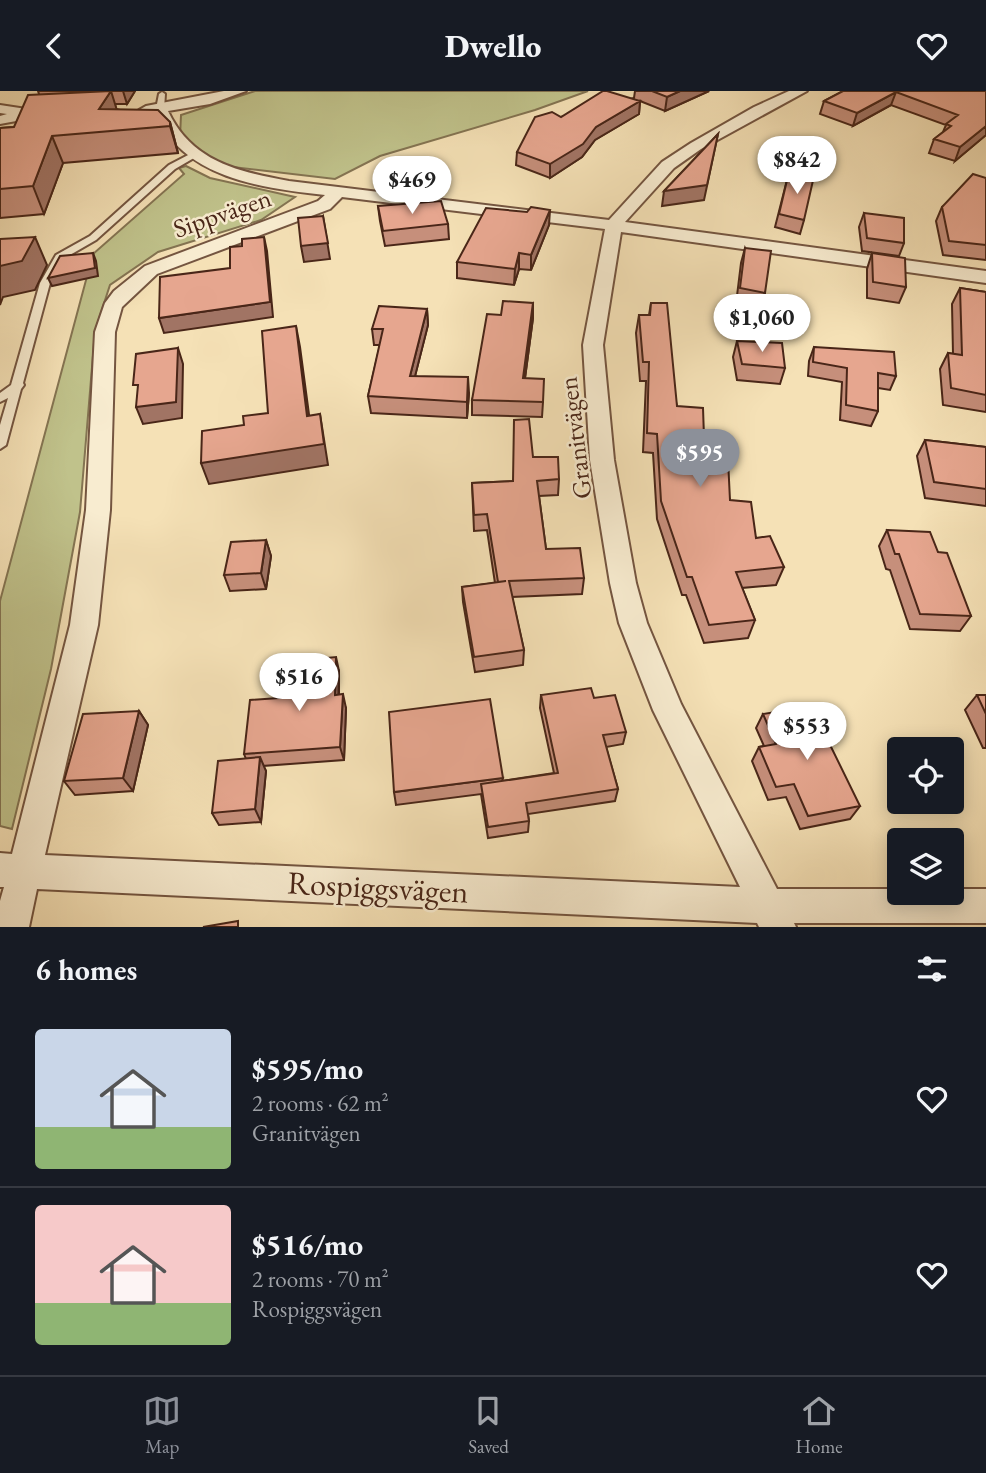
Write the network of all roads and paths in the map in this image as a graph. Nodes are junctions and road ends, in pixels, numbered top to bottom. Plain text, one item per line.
1 (239, 91) edge
2 (800, 91) edge
3 (161, 102) junction
4 (0, 109) edge
5 (129, 111) edge
6 (0, 120) edge
7 (195, 155) junction
8 (338, 192) junction
9 (614, 225) junction
10 (986, 277) edge
11 (19, 384) junction
12 (0, 398) edge
13 (0, 445) edge
14 (11, 870) edge
15 (986, 906) edge
16 (772, 917) edge
17 (11, 927) edge

1 - 3 street
2 - 9 street
3 - 5 street
3 - 7 street
4 - 6 street
7 - 8 street
7 - 11 lane
8 - 9 street
8 - 14 street, Sippvägen
9 - 10 street
9 - 16 street, Granitvägen
11 - 12 lane
11 - 13 lane
14 - 16 street, Rospiggsvägen
14 - 17 street, Sippvägen
15 - 16 street, Rospiggsvägen

